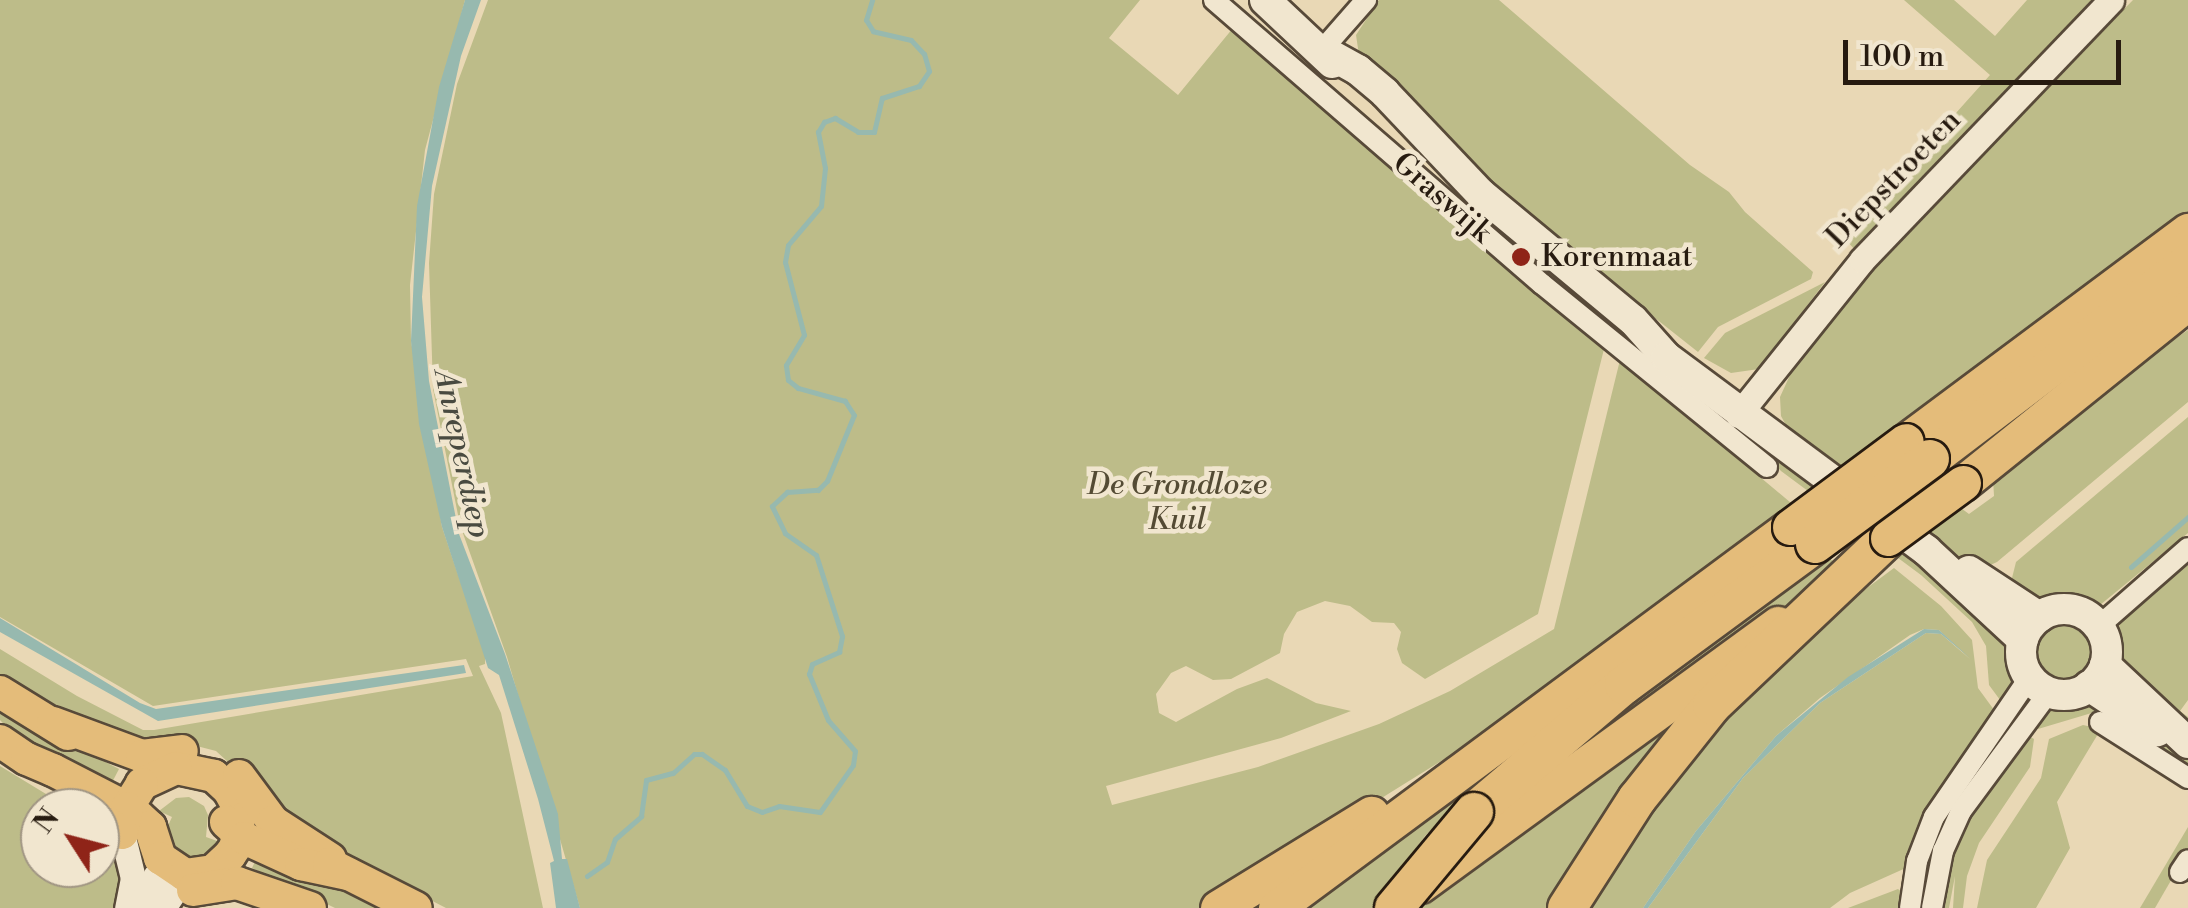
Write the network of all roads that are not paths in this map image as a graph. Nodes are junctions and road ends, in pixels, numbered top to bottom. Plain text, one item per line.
1 (1214, 0) edge
2 (1265, 0) edge
3 (1366, 0) edge
4 (2111, 0) edge
5 (1322, 50) junction
6 (2188, 231) edge
7 (2188, 263) edge
8 (2188, 302) edge
9 (1743, 408) junction
10 (1918, 450) junction
11 (1778, 457) junction
12 (1802, 536) junction
13 (1888, 538) joint
14 (2188, 548) edge
15 (1852, 572) junction
16 (2098, 626) junction
17 (2031, 628) junction
18 (2097, 676) junction
19 (2040, 684) junction
20 (0, 692) edge
21 (2100, 722) dead end
22 (2184, 740) edge
23 (14, 750) edge
24 (1478, 760) junction
25 (158, 765) junction
26 (2188, 778) edge
27 (47, 788) edge
28 (244, 819) junction
29 (125, 821) edge
30 (222, 865) junction
31 (175, 891) edge
32 (127, 908) edge
33 (139, 908) edge
34 (310, 908) edge
35 (416, 908) edge
36 (1218, 908) edge
37 (1276, 908) edge
38 (1386, 908) edge
39 (1394, 908) edge
40 (1567, 908) edge
41 (1910, 908) edge
42 (1932, 908) edge

1 - 11 street, Graswijk
2 - 5 main road, Graswijk
3 - 5 street
4 - 9 street, Diepstroeten
5 - 9 main road, Graswijk
6 - 10 highway
7 - 10 highway
8 - 13 highway, bridge
9 - 11 main road, Graswijk
10 - 12 highway, bridge
11 - 17 main road, Graswijk
12 - 24 highway
12 - 39 highway, bridge
13 - 15 highway
14 - 16 street
15 - 38 highway
15 - 40 highway
16 - 17 main road
16 - 18 main road
17 - 19 main road
18 - 19 main road
18 - 22 main road
19 - 41 street
19 - 42 street
20 - 25 main road
21 - 26 street
23 - 27 main road
23 - 29 main road
24 - 36 highway
24 - 37 highway
25 - 28 main road
25 - 29 main road
28 - 29 main road
28 - 30 main road
28 - 35 main road
29 - 31 main road
29 - 32 street
30 - 31 main road
30 - 34 main road
31 - 33 street
31 - 34 main road

